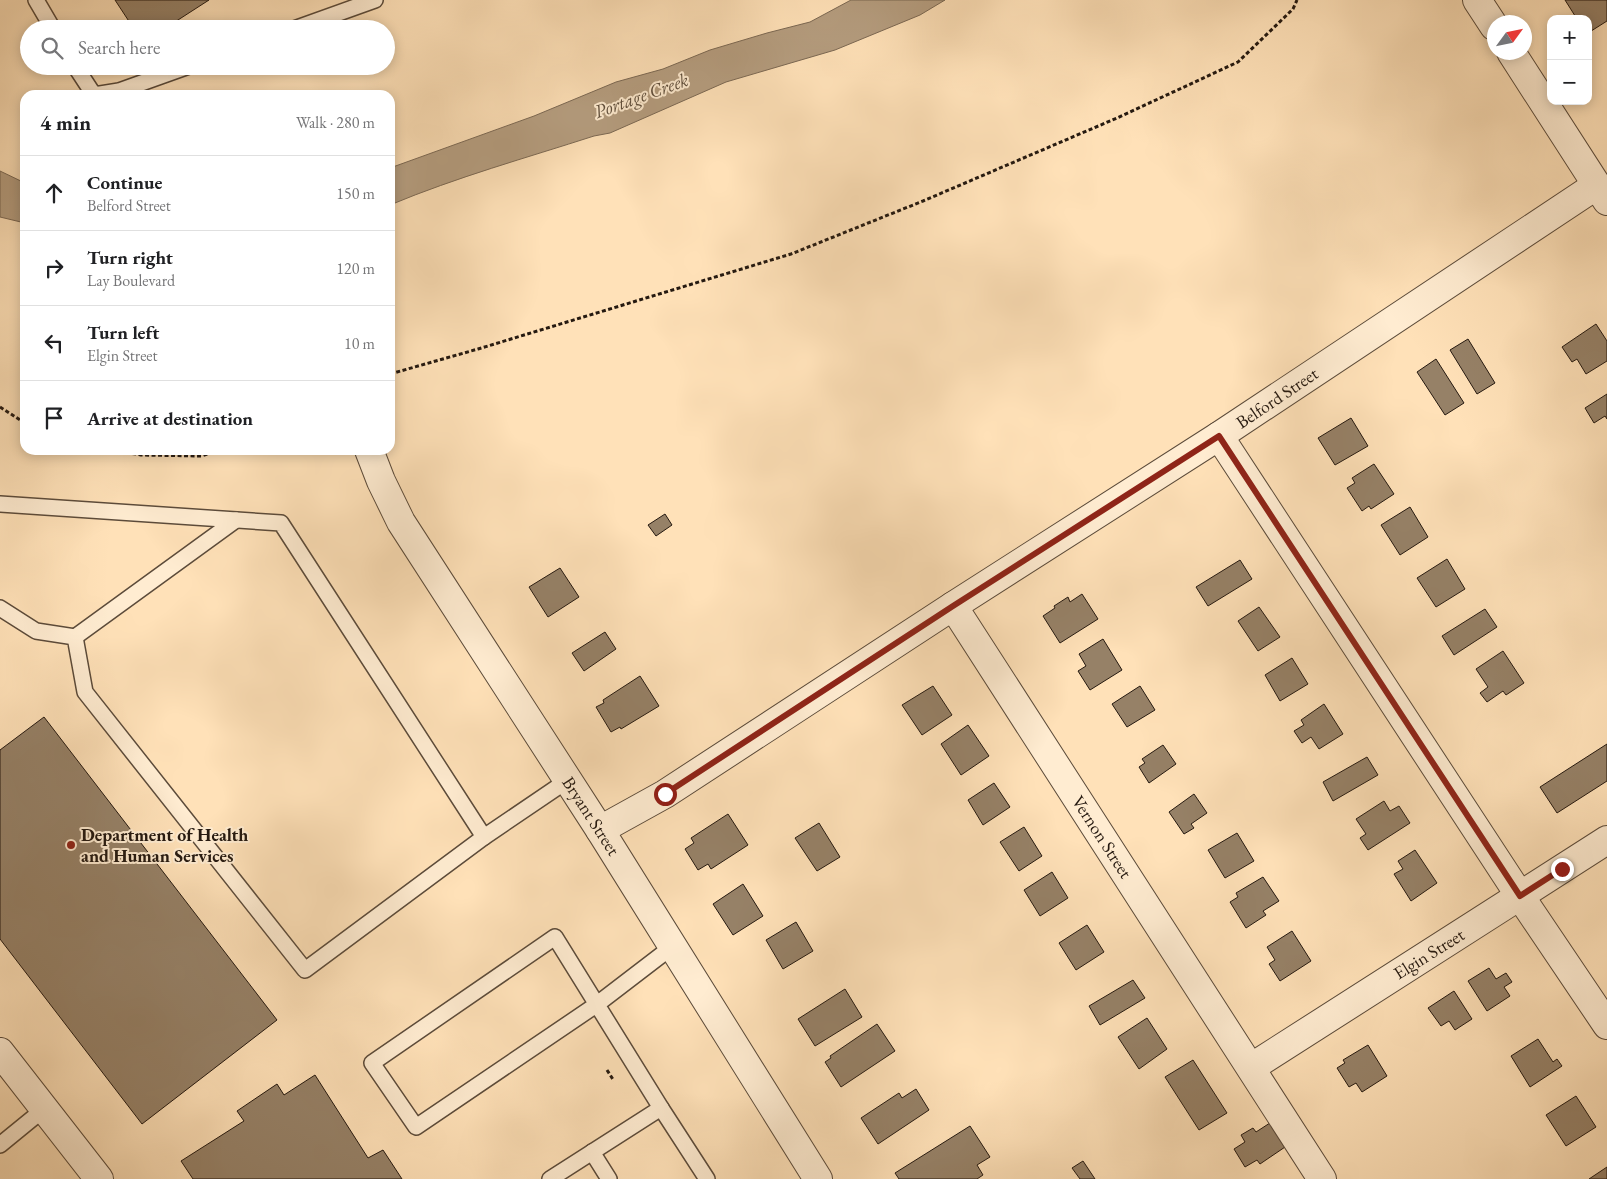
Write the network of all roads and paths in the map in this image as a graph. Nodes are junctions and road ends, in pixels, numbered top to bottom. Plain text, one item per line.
1 (36, 0) edge
2 (375, 0) edge
3 (1296, 0) edge
4 (1478, 0) edge
5 (1487, 15) edge
6 (48, 20) edge
7 (319, 20) edge
8 (1516, 60) edge
9 (81, 75) edge
10 (164, 75) edge
11 (91, 90) edge
12 (122, 90) edge
13 (1602, 193) edge
14 (395, 373) edge
15 (0, 407) edge
16 (20, 420) edge
17 (1219, 436) junction
18 (141, 455) edge
19 (205, 455) edge
20 (371, 455) edge
21 (0, 504) edge
22 (236, 520) junction
23 (953, 606) junction
24 (0, 608) edge
25 (75, 637) junction
26 (568, 780) junction
27 (600, 830) junction
28 (484, 837) junction
29 (1607, 840) edge
30 (1520, 896) junction
31 (674, 946) junction
32 (596, 1005) junction
33 (1607, 1025) edge
34 (0, 1052) edge
35 (1252, 1067) junction
36 (607, 1070) dead end
37 (614, 1081) dead end
38 (661, 1108) junction
39 (44, 1109) junction
40 (0, 1145) edge
41 (592, 1152) junction
42 (98, 1179) edge
43 (550, 1179) edge
44 (609, 1179) edge
45 (707, 1179) edge
46 (818, 1179) edge
47 (1322, 1179) edge

1 - 6 lane
2 - 7 lane
3 - 14 path
4 - 5 street
8 - 13 street
9 - 11 lane
10 - 12 lane
13 - 17 street, Belford Street
15 - 16 path
17 - 23 street, Belford Street
17 - 30 street
18 - 19 path
20 - 26 street, Bryant Street
21 - 22 lane
22 - 25 lane
22 - 28 lane
23 - 27 street, Belford Street
23 - 35 street, Vernon Street
24 - 25 lane
25 - 28 lane
26 - 27 street, Bryant Street
26 - 28 lane
27 - 31 street, Bryant Street
29 - 30 street, Elgin Street
30 - 33 street
30 - 35 street, Elgin Street
31 - 32 lane
31 - 46 street, Bryant Street
32 - 32 lane
32 - 38 lane
34 - 39 street
35 - 47 street, Vernon Street
36 - 37 path
38 - 41 lane
38 - 45 lane
39 - 40 lane
39 - 42 street
41 - 43 lane
41 - 44 lane

